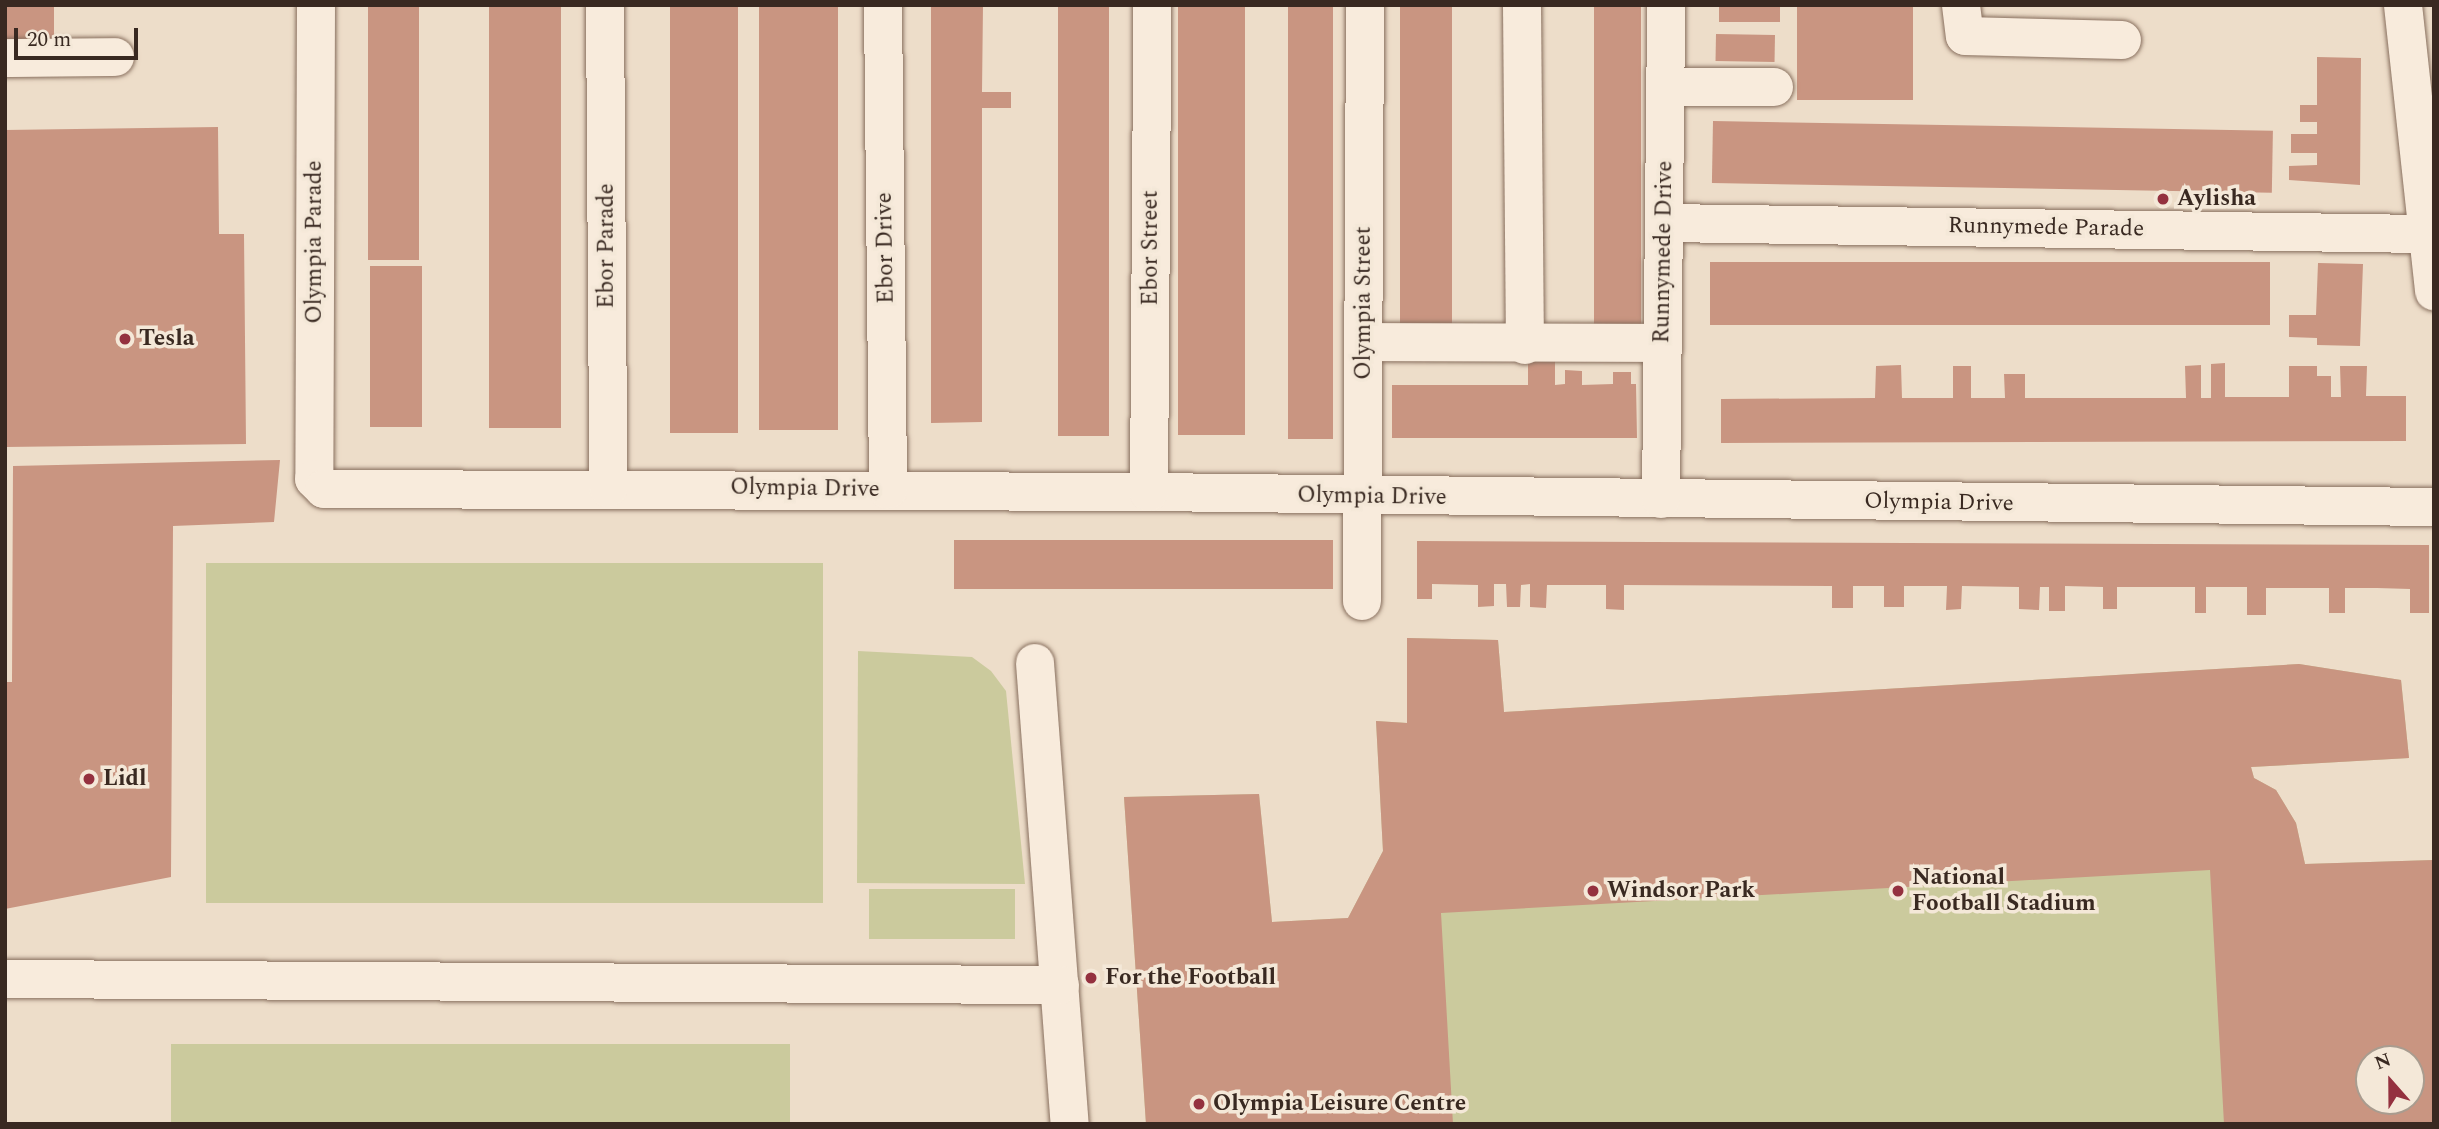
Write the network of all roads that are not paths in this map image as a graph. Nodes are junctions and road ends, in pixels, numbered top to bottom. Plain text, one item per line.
1 (316, 5) edge
2 (605, 5) edge
3 (883, 5) edge
4 (1152, 5) edge
5 (1364, 5) edge
6 (1522, 5) edge
7 (1667, 5) edge
8 (1961, 5) edge
9 (2403, 5) edge
10 (2122, 40) dead end
11 (115, 57) dead end
12 (5, 58) edge
13 (1666, 87) junction
14 (1773, 87) dead end
15 (1665, 223) junction
16 (2427, 234) junction
17 (2434, 292) edge
18 (1364, 342) junction
19 (1663, 343) junction
20 (1525, 345) junction
21 (314, 480) joint
22 (608, 488) junction
23 (888, 490) junction
24 (1149, 492) junction
25 (1364, 497) junction
26 (1661, 499) junction
27 (2434, 507) edge
28 (1362, 601) dead end
29 (1035, 663) dead end
30 (5, 979) edge
31 (1059, 985) junction
32 (1070, 1124) edge

1 - 21 street, Olympia Parade
2 - 22 street, Ebor Parade
3 - 23 street, Ebor Drive
4 - 24 street, Ebor Street
5 - 18 street, Olympia Street
6 - 20 street
7 - 13 street, Runnymede Drive
8 - 10 street
9 - 16 street
11 - 12 street
13 - 14 street
13 - 15 street, Runnymede Drive
15 - 16 street, Runnymede Parade
15 - 19 street, Runnymede Drive
16 - 17 street
18 - 20 street
18 - 25 street, Olympia Street
19 - 20 street
19 - 26 street, Runnymede Drive
21 - 22 street, Olympia Drive
22 - 23 street, Olympia Drive
23 - 24 street, Olympia Drive
24 - 25 street, Olympia Drive
25 - 26 street, Olympia Drive
25 - 28 street, Olympia Street
26 - 27 street, Olympia Drive
29 - 31 street
30 - 31 street
31 - 32 street

